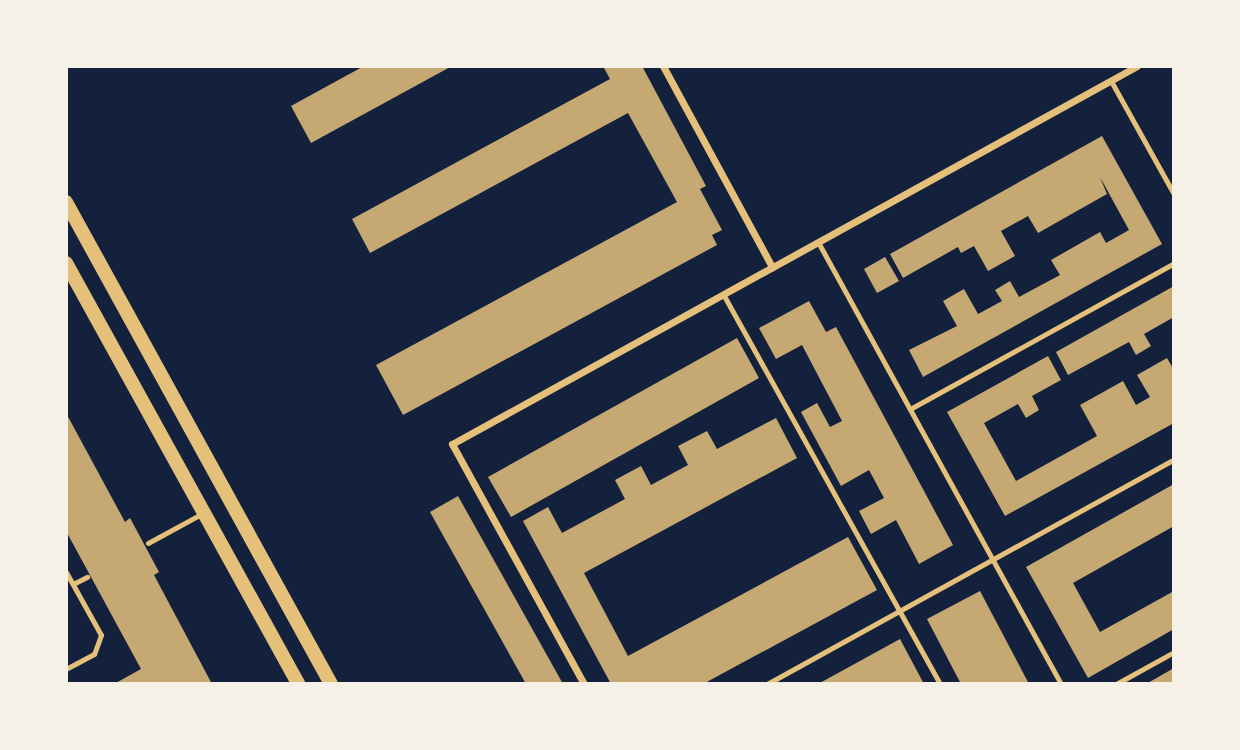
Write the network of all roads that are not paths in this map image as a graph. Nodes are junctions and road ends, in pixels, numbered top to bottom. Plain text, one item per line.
1 (663, 66) edge
2 (1137, 66) edge
3 (1111, 81) junction
4 (1174, 194) edge
5 (66, 202) edge
6 (818, 242) junction
7 (66, 262) edge
8 (1174, 263) edge
9 (772, 267) junction
10 (723, 295) junction
11 (910, 409) junction
12 (1174, 459) edge
13 (204, 513) junction
14 (148, 543) dead end
15 (992, 559) junction
16 (66, 572) edge
17 (87, 576) dead end
18 (73, 584) junction
19 (899, 610) junction
20 (1174, 652) edge
21 (66, 669) edge
22 (298, 684) edge
23 (331, 684) edge
24 (584, 684) edge
25 (767, 684) edge
26 (940, 684) edge
27 (1061, 684) edge
28 (1116, 684) edge

1 - 9 street
2 - 3 street
3 - 4 lane
3 - 6 street
5 - 23 main road
6 - 9 street
6 - 11 lane
7 - 13 main road
8 - 11 lane
9 - 10 street
10 - 19 lane
10 - 24 street
11 - 15 lane
12 - 15 lane
13 - 14 lane
13 - 22 main road
15 - 19 lane
15 - 27 lane
16 - 18 lane
17 - 18 lane
18 - 21 lane
19 - 25 lane
19 - 26 lane
20 - 28 lane

